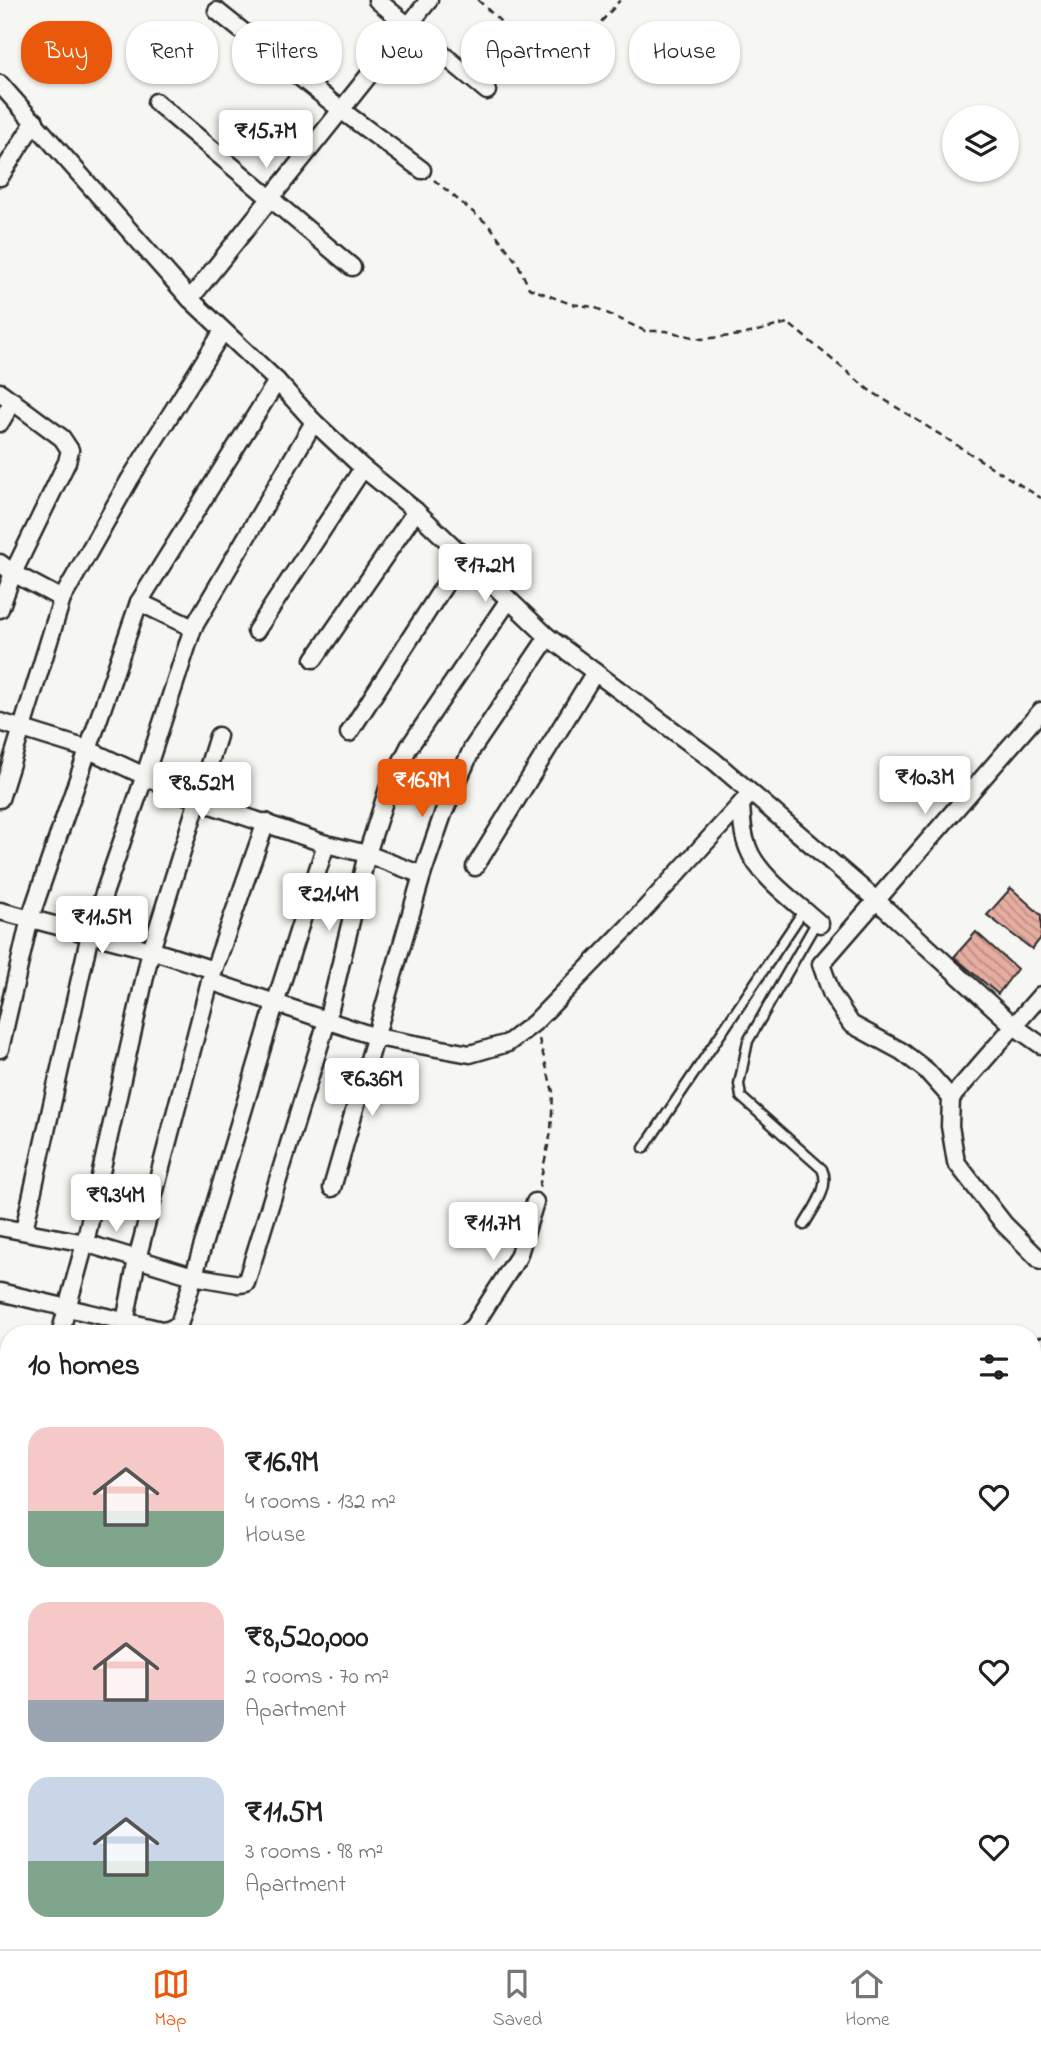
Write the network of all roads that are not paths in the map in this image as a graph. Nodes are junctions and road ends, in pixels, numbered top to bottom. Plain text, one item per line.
1 (377, 0) edge
2 (429, 0) edge
3 (217, 11) dead end
4 (402, 21) edge
5 (412, 21) edge
6 (447, 58) edge
7 (0, 84) edge
8 (362, 84) edge
9 (487, 91) dead end
10 (156, 102) dead end
11 (341, 110) junction
12 (35, 121) junction
13 (422, 170) road end
14 (0, 177) edge
15 (271, 198) junction
16 (352, 267) dead end
17 (190, 299) junction
18 (223, 331) junction
19 (277, 381) junction
20 (6, 397) edge
21 (314, 422) junction
22 (0, 423) edge
23 (363, 468) junction
24 (416, 511) junction
25 (464, 555) junction
26 (6, 568) edge
27 (62, 599) junction
28 (508, 601) junction
29 (139, 602) junction
30 (0, 608) edge
31 (193, 628) junction
32 (256, 631) dead end
33 (548, 637) junction
34 (314, 659) dead end
35 (595, 672) junction
36 (1041, 711) edge
37 (0, 722) edge
38 (22, 730) junction
39 (349, 733) dead end
40 (218, 736) dead end
41 (87, 750) junction
42 (145, 775) junction
43 (0, 799) edge
44 (746, 799) junction
45 (196, 800) junction
46 (266, 822) junction
47 (326, 844) junction
48 (367, 854) junction
49 (475, 867) dead end
50 (422, 875) junction
51 (876, 900) junction
52 (804, 910) junction
53 (0, 911) edge
54 (30, 918) junction
55 (819, 923) joint
56 (90, 934) junction
57 (151, 950) junction
58 (212, 976) junction
59 (1041, 995) edge
60 (275, 1004) junction
61 (327, 1021) junction
62 (1014, 1026) junction
63 (376, 1037) junction
64 (1041, 1045) edge
65 (0, 1049) edge
66 (951, 1098) junction
67 (644, 1148) dead end
68 (332, 1188) dead end
69 (535, 1202) road end
70 (804, 1225) dead end
71 (0, 1227) edge
72 (24, 1230) junction
73 (85, 1243) junction
74 (137, 1259) junction
75 (1041, 1261) edge
76 (193, 1276) junction
77 (0, 1292) edge
78 (68, 1308) junction
79 (125, 1322) junction
80 (63, 1325) edge
81 (139, 1325) edge
82 (178, 1325) edge
83 (473, 1325) edge

1 - 4 street
2 - 5 street
3 - 11 street
6 - 9 street
7 - 12 street
8 - 11 street
10 - 15 street
11 - 13 street
11 - 15 street
12 - 14 street
12 - 17 street
15 - 16 street
15 - 17 street
17 - 18 street
18 - 19 street
18 - 27 street
19 - 21 street
19 - 29 street
20 - 22 street
20 - 26 street
21 - 23 street
21 - 31 street
23 - 24 street
23 - 32 street
24 - 25 street
24 - 34 street
25 - 28 street
25 - 39 street
26 - 27 street
26 - 30 street
27 - 38 street
28 - 33 street
28 - 48 street
29 - 31 street
29 - 41 street
31 - 42 street
33 - 35 street
33 - 50 street
35 - 44 street
35 - 49 street
36 - 51 street
37 - 38 street
38 - 41 street
38 - 43 street
40 - 45 street
41 - 42 street
41 - 54 street
42 - 45 street
42 - 56 street
44 - 51 street
44 - 52 street
44 - 63 street
45 - 46 street
45 - 57 street
46 - 47 street
46 - 58 street
47 - 48 street
47 - 60 street
48 - 50 street
48 - 61 street
50 - 63 street
51 - 62 street
51 - 66 street
52 - 55 street
52 - 67 lane
53 - 54 street
54 - 56 street
54 - 65 street
55 - 70 lane
56 - 57 street
56 - 72 street
57 - 58 street
57 - 73 street
58 - 60 street
58 - 74 street
59 - 62 street
60 - 61 street
60 - 76 street
61 - 63 street
61 - 76 street
62 - 64 street
62 - 66 street
63 - 68 street
66 - 75 street
69 - 83 street
71 - 72 street
72 - 73 street
73 - 74 street
73 - 78 street
74 - 76 street
74 - 79 street
76 - 82 street
77 - 78 street
78 - 79 street
78 - 80 street
79 - 81 street

